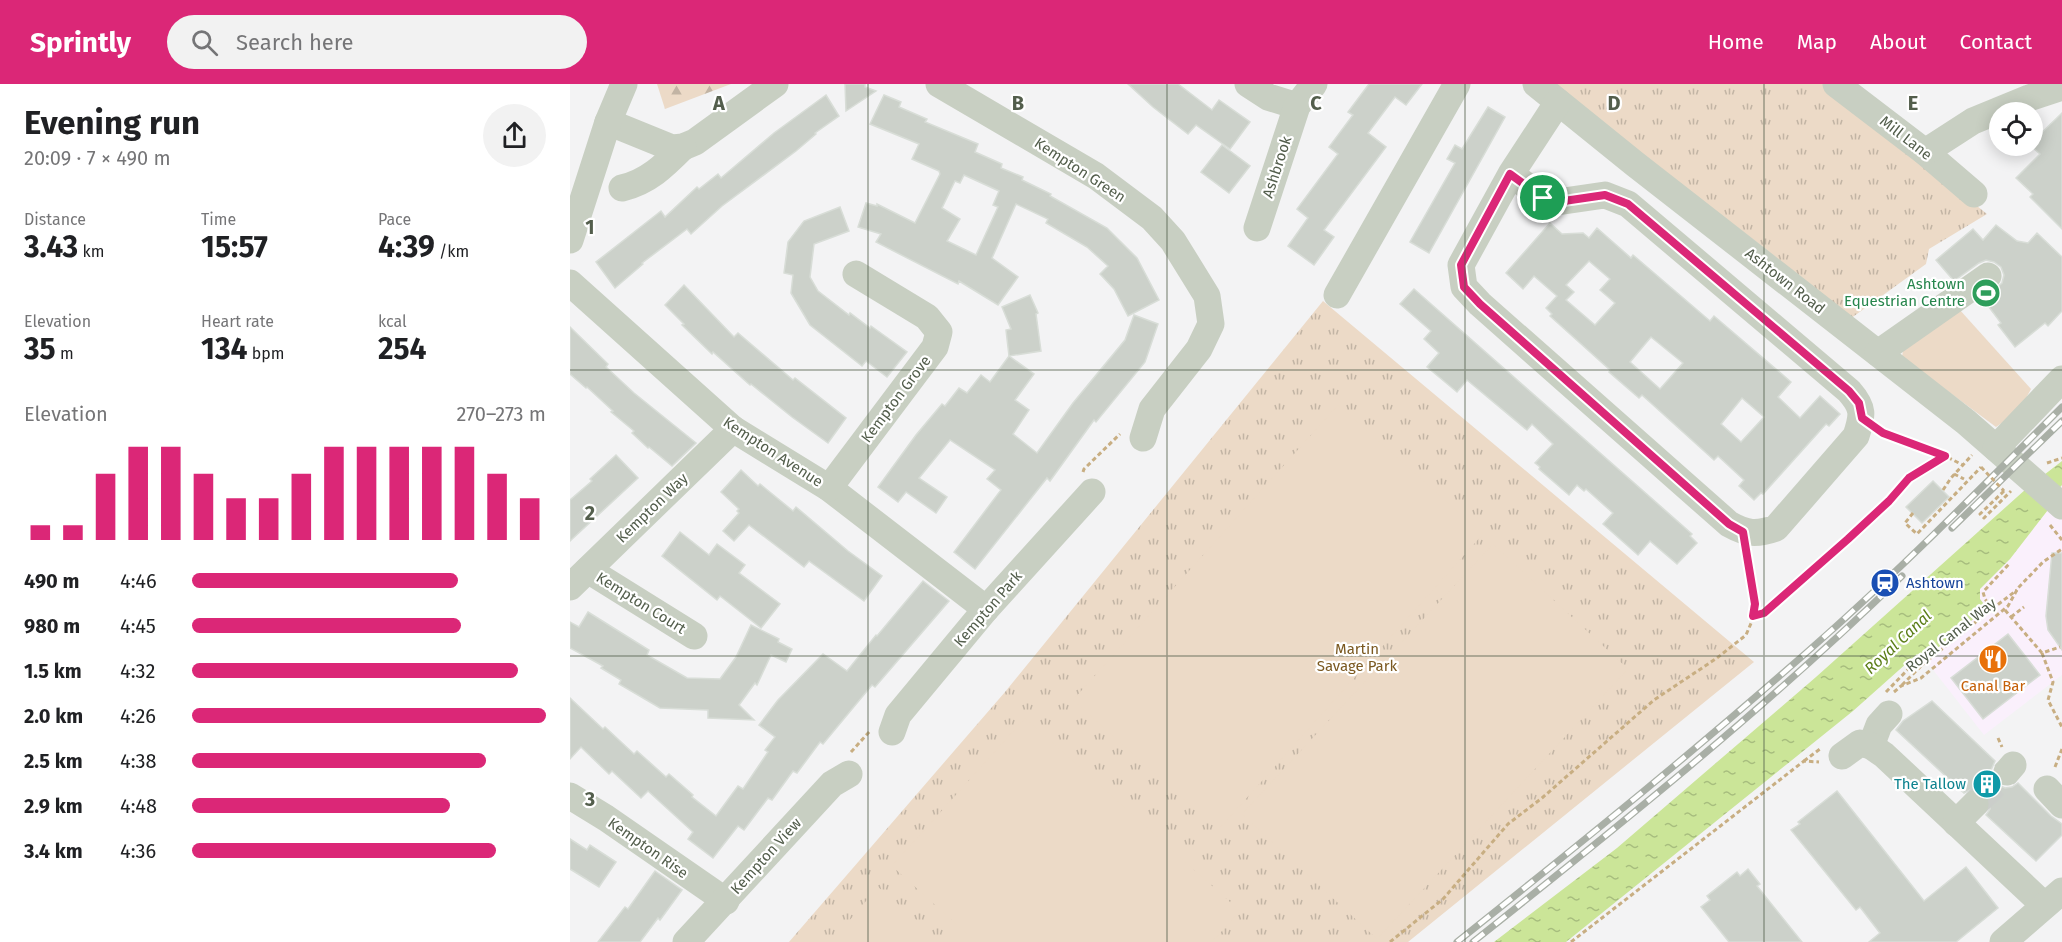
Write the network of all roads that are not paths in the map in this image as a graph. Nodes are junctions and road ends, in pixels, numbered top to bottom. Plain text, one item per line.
1 (624, 84) edge
2 (775, 84) edge
3 (939, 84) edge
4 (1248, 84) edge
5 (1314, 84) edge
6 (1457, 84) edge
7 (1536, 84) edge
8 (1836, 84) edge
9 (2062, 87) edge
10 (1558, 102) junction
11 (1297, 106) junction
12 (608, 122) junction
13 (683, 147) junction
14 (1925, 152) junction
15 (1510, 174) junction
16 (622, 188) dead end
17 (1974, 194) dead end
18 (1257, 228) dead end
19 (570, 240) edge
20 (856, 274) dead end
21 (1988, 276) dead end
22 (570, 283) edge
23 (1337, 295) dead end
24 (1878, 353) junction
25 (2062, 380) edge
26 (733, 429) junction
27 (1132, 436) road end
28 (1987, 451) junction
29 (829, 488) junction
30 (1083, 501) road end
31 (2057, 512) edge
32 (579, 578) edge
33 (986, 609) junction
34 (693, 636) dead end
35 (1885, 705) road end
36 (895, 724) road end
37 (1871, 746) junction
38 (1828, 755) road end
39 (840, 779) road end
40 (570, 796) edge
41 (1975, 804) tunnel mouth
42 (1956, 823) junction
43 (2053, 898) edge
44 (726, 901) junction
45 (686, 942) edge
46 (2003, 942) edge

1 - 12 street
2 - 13 street
3 - 27 street, Kempton Green
4 - 11 street
5 - 11 street, Ashbrook
6 - 23 street
7 - 10 street, Ashtown Road
8 - 14 street, Mill Lane
9 - 14 street
10 - 15 street
10 - 24 street, Ashtown Road
11 - 18 street, Ashbrook
12 - 13 street
12 - 19 street
13 - 16 street
14 - 17 street, Mill Lane
15 - 15 street
20 - 29 street, Kempton Grove
21 - 24 street
22 - 26 street, Kempton Avenue
24 - 28 street, Ashtown Road
25 - 28 street
26 - 29 street, Kempton Avenue
26 - 32 street, Kempton Way
28 - 31 street, Ashtown Road
29 - 33 street, Kempton Avenue
30 - 33 street, Kempton Park
32 - 34 street, Kempton Court
33 - 36 street, Kempton Park
35 - 37 street
37 - 38 street
37 - 42 street
39 - 44 street, Kempton View
40 - 44 street, Kempton Rise
41 - 42 street
42 - 43 street
43 - 46 street
44 - 45 street, Kempton View

